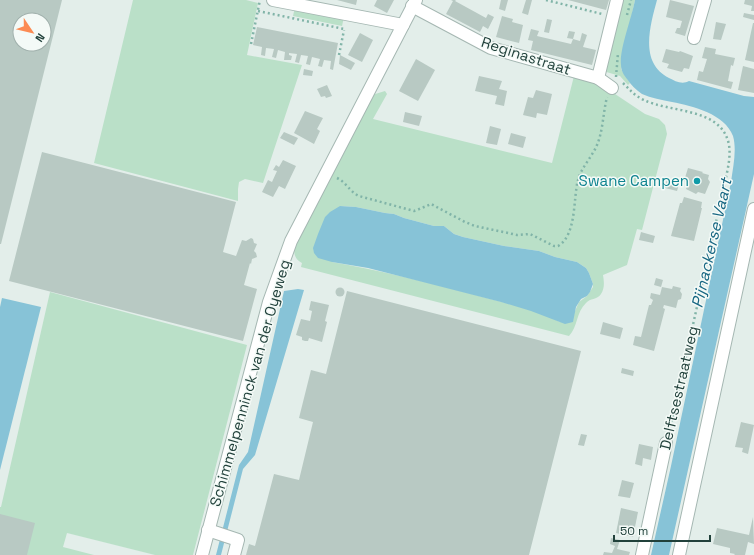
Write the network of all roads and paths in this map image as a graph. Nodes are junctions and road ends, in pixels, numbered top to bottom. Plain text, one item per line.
1 (260, 0) edge
2 (273, 0) edge
3 (546, 0) edge
4 (617, 0) edge
5 (631, 0) edge
6 (704, 0) edge
7 (414, 3) edge
8 (258, 11) junction
9 (347, 14) junction
10 (613, 17) junction
11 (626, 21) dead end
12 (403, 25) junction
13 (344, 30) junction
14 (694, 38) dead end
15 (251, 44) dead end
16 (618, 51) dead end
17 (339, 54) dead end
18 (599, 75) junction
19 (614, 82) junction
20 (327, 172) junction
21 (754, 213) edge
22 (666, 443) joint
23 (218, 533) junction
24 (202, 555) edge
25 (234, 555) edge
26 (642, 555) edge
27 (679, 555) edge

1 - 8 path
2 - 9 street
3 - 10 path
4 - 10 street
5 - 11 path
6 - 14 street
7 - 12 street, Schimmelpenninck van der Oyeweg
7 - 18 street, Reginastraat
8 - 13 path
8 - 15 path
9 - 12 street
9 - 13 path
10 - 18 street
12 - 20 street, Schimmelpenninck van der Oyeweg
13 - 17 path
16 - 19 path
18 - 19 street, Reginastraat
18 - 19 path
19 - 20 path
19 - 22 path, Delftsestraatweg
20 - 23 street, Schimmelpenninck van der Oyeweg
21 - 27 street
22 - 26 street, Delftsestraatweg
23 - 24 street, Schimmelpenninck van der Oyeweg
23 - 25 street

